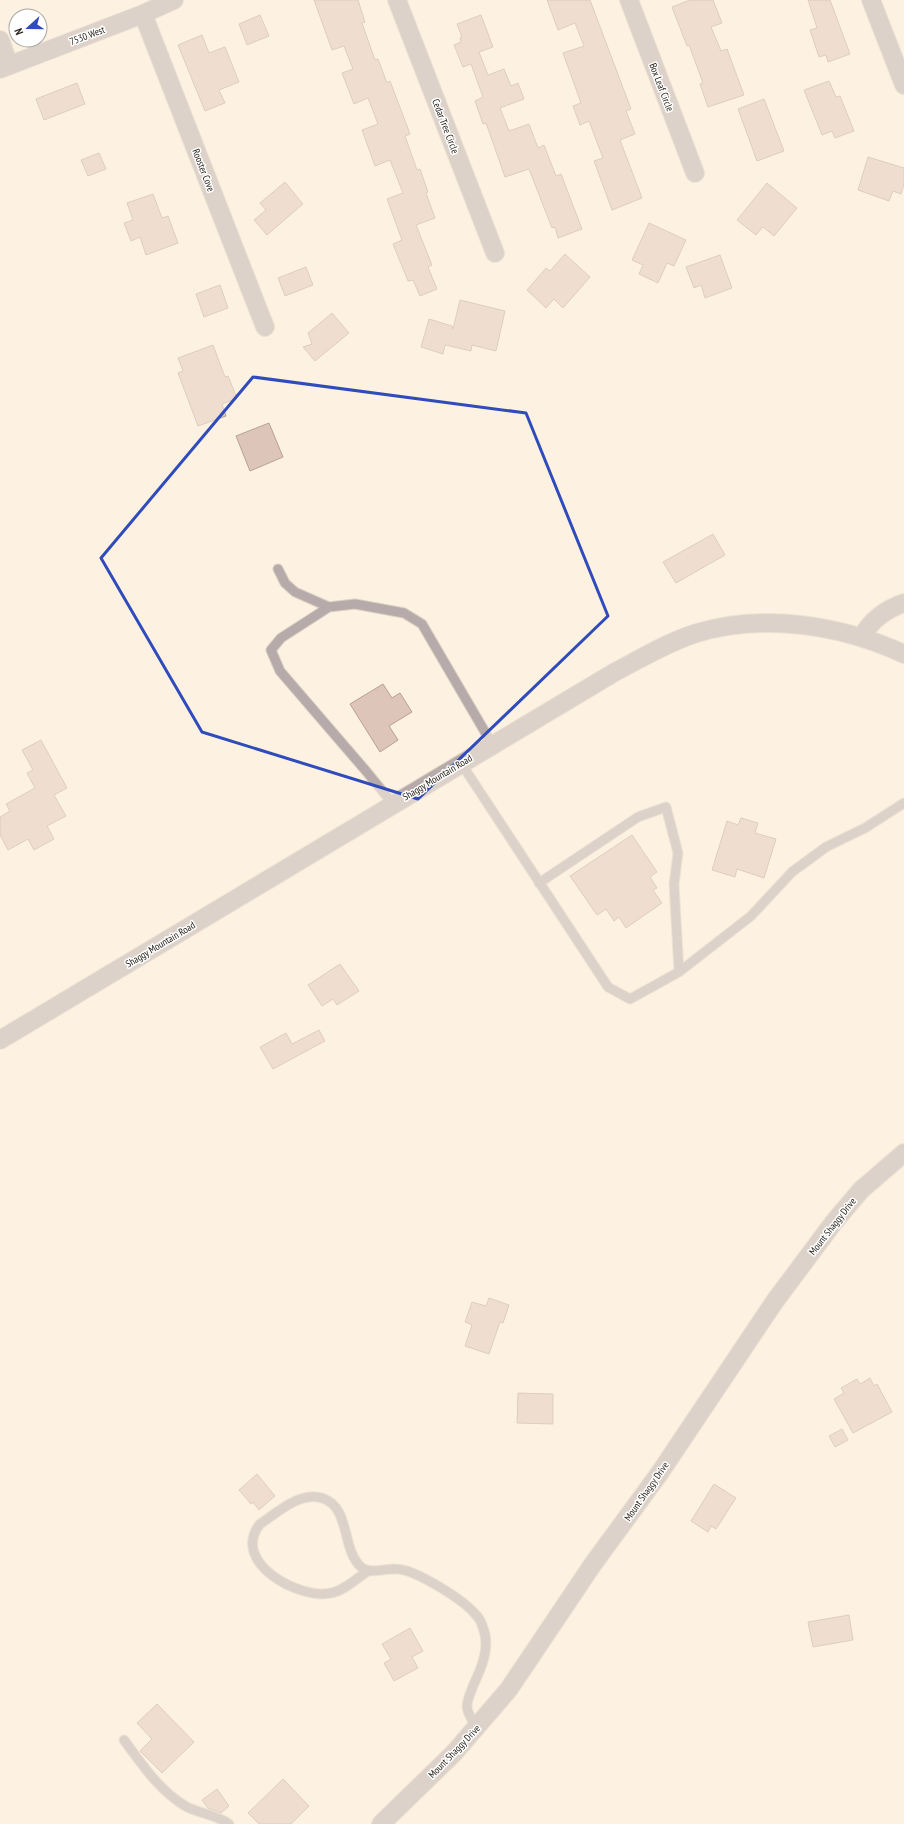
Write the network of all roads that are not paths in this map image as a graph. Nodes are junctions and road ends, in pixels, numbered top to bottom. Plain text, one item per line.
1 (174, 0) edge
2 (397, 0) edge
3 (628, 0) edge
4 (871, 0) edge
5 (143, 14) junction
6 (0, 40) edge
7 (5, 67) edge
8 (904, 85) edge
9 (695, 173) dead end
10 (495, 253) dead end
11 (265, 327) dead end
12 (278, 568) dead end
13 (904, 603) edge
14 (329, 607) junction
15 (862, 637) junction
16 (904, 654) edge
17 (492, 744) junction
18 (461, 763) junction
19 (904, 803) edge
20 (393, 804) junction
21 (539, 883) junction
22 (679, 972) junction
23 (0, 1040) edge
24 (904, 1153) edge
25 (368, 1571) junction
26 (477, 1728) junction
27 (124, 1740) dead end
28 (229, 1824) edge
29 (381, 1824) edge

1 - 5 street, 7530 West
2 - 10 street, Cedar Tree Circle
3 - 9 street, Box Leaf Circle
4 - 8 street
5 - 7 street, 7530 West
5 - 11 street, Rooster Cove
6 - 7 street
12 - 14 lane
13 - 15 street
14 - 17 lane
14 - 20 lane
15 - 16 street, Shaggy Mountain Road
15 - 17 street, Shaggy Mountain Road
17 - 18 street, Shaggy Mountain Road
18 - 20 street, Shaggy Mountain Road
18 - 21 lane
19 - 22 lane
20 - 23 street, Shaggy Mountain Road
21 - 22 lane
21 - 22 lane
24 - 26 street, Mount Shaggy Drive
25 - 25 lane
25 - 26 lane
26 - 29 street, Mount Shaggy Drive
27 - 28 lane

